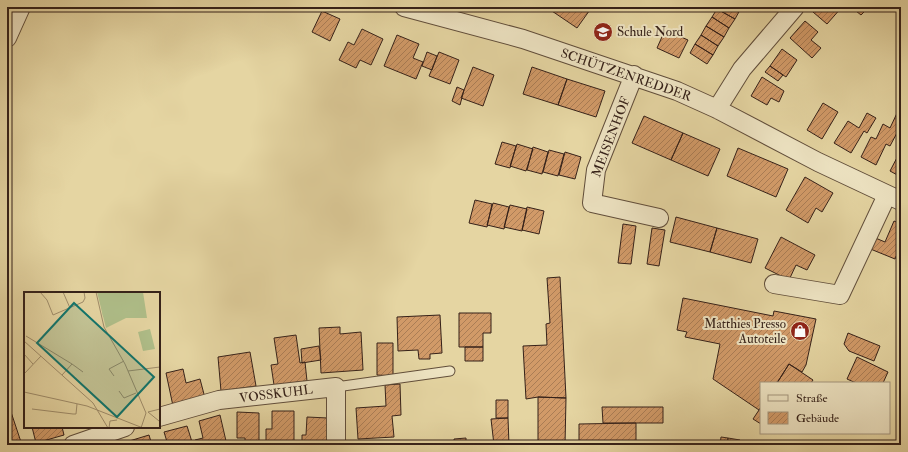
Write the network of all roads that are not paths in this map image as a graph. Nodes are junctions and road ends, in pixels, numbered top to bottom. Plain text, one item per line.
1 (21, 7) edge
2 (404, 7) edge
3 (795, 7) edge
4 (7, 38) edge
5 (634, 75) junction
6 (717, 109) junction
7 (894, 198) edge
8 (659, 218) dead end
9 (774, 284) dead end
10 (450, 370) dead end
11 (336, 387) junction
12 (160, 417) edge
13 (122, 428) edge
14 (73, 445) edge
15 (336, 445) edge

1 - 4 street
2 - 5 street, SCHÜTZENREDDER
3 - 6 street
5 - 6 street, SCHÜTZENREDDER
5 - 8 street, MEISENHOF
6 - 7 street, SCHÜTZENREDDER
7 - 9 street
10 - 11 lane
11 - 12 street, VOSSKUHL
11 - 15 street
13 - 14 street

